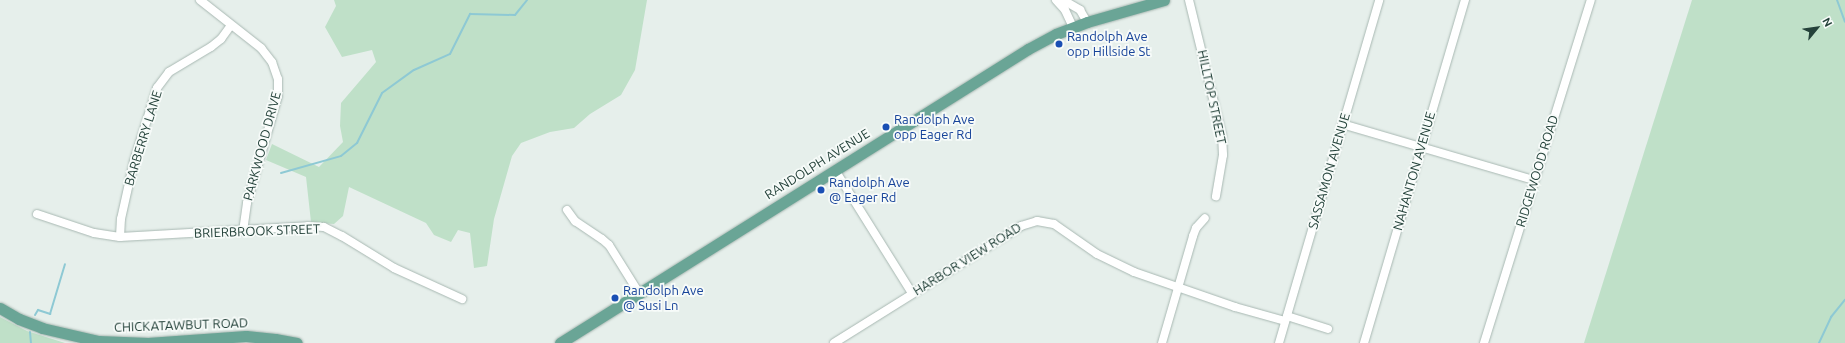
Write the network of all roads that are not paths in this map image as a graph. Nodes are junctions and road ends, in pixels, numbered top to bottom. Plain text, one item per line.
1 (200, 0) edge
2 (1056, 0) edge
3 (1063, 0) edge
4 (1164, 0) edge
5 (1189, 0) edge
6 (1379, 0) edge
7 (1465, 0) edge
8 (1591, 0) edge
9 (1087, 22) junction
10 (231, 26) junction
11 (1073, 27) junction
12 (1342, 124) junction
13 (1422, 146) junction
14 (835, 170) junction
15 (1534, 180) junction
16 (1216, 196) dead end
17 (567, 210) dead end
18 (37, 214) dead end
19 (1205, 218) dead end
20 (243, 231) junction
21 (120, 237) junction
22 (1178, 287) junction
23 (639, 293) junction
24 (912, 293) junction
25 (462, 299) dead end
26 (0, 308) edge
27 (1286, 319) junction
28 (1328, 329) dead end
29 (297, 343) edge
30 (560, 343) edge
31 (834, 343) edge
32 (1162, 343) edge
33 (1279, 343) edge
34 (1364, 343) edge
35 (1484, 343) edge

1 - 10 street, PARKWOOD DRIVE
2 - 11 street
3 - 9 street
4 - 9 main road, RANDOLPH AVENUE
5 - 16 street, HILLTOP STREET
6 - 12 street, SASSAMON AVENUE
7 - 13 street, NAHANTON AVENUE
8 - 15 street, RIDGEWOOD ROAD
9 - 11 main road, RANDOLPH AVENUE
10 - 20 street, PARKWOOD DRIVE
10 - 21 street, BARBERRY LANE
11 - 14 main road, RANDOLPH AVENUE
12 - 13 street
12 - 27 street, SASSAMON AVENUE
13 - 15 street
13 - 34 street, NAHANTON AVENUE
14 - 23 main road, RANDOLPH AVENUE
14 - 24 street
15 - 35 street, RIDGEWOOD ROAD
17 - 23 street
18 - 21 street, BRIERBROOK STREET
19 - 22 street
20 - 21 street, BRIERBROOK STREET
20 - 25 street, BRIERBROOK STREET
22 - 24 street, HARBOR VIEW ROAD
22 - 27 street, HARBOR VIEW ROAD
22 - 32 street
23 - 30 main road, RANDOLPH AVENUE
24 - 31 street, HARBOR VIEW ROAD
26 - 29 main road, CHICKATAWBUT ROAD
27 - 28 street, HARBOR VIEW ROAD
27 - 33 street, SASSAMON AVENUE

